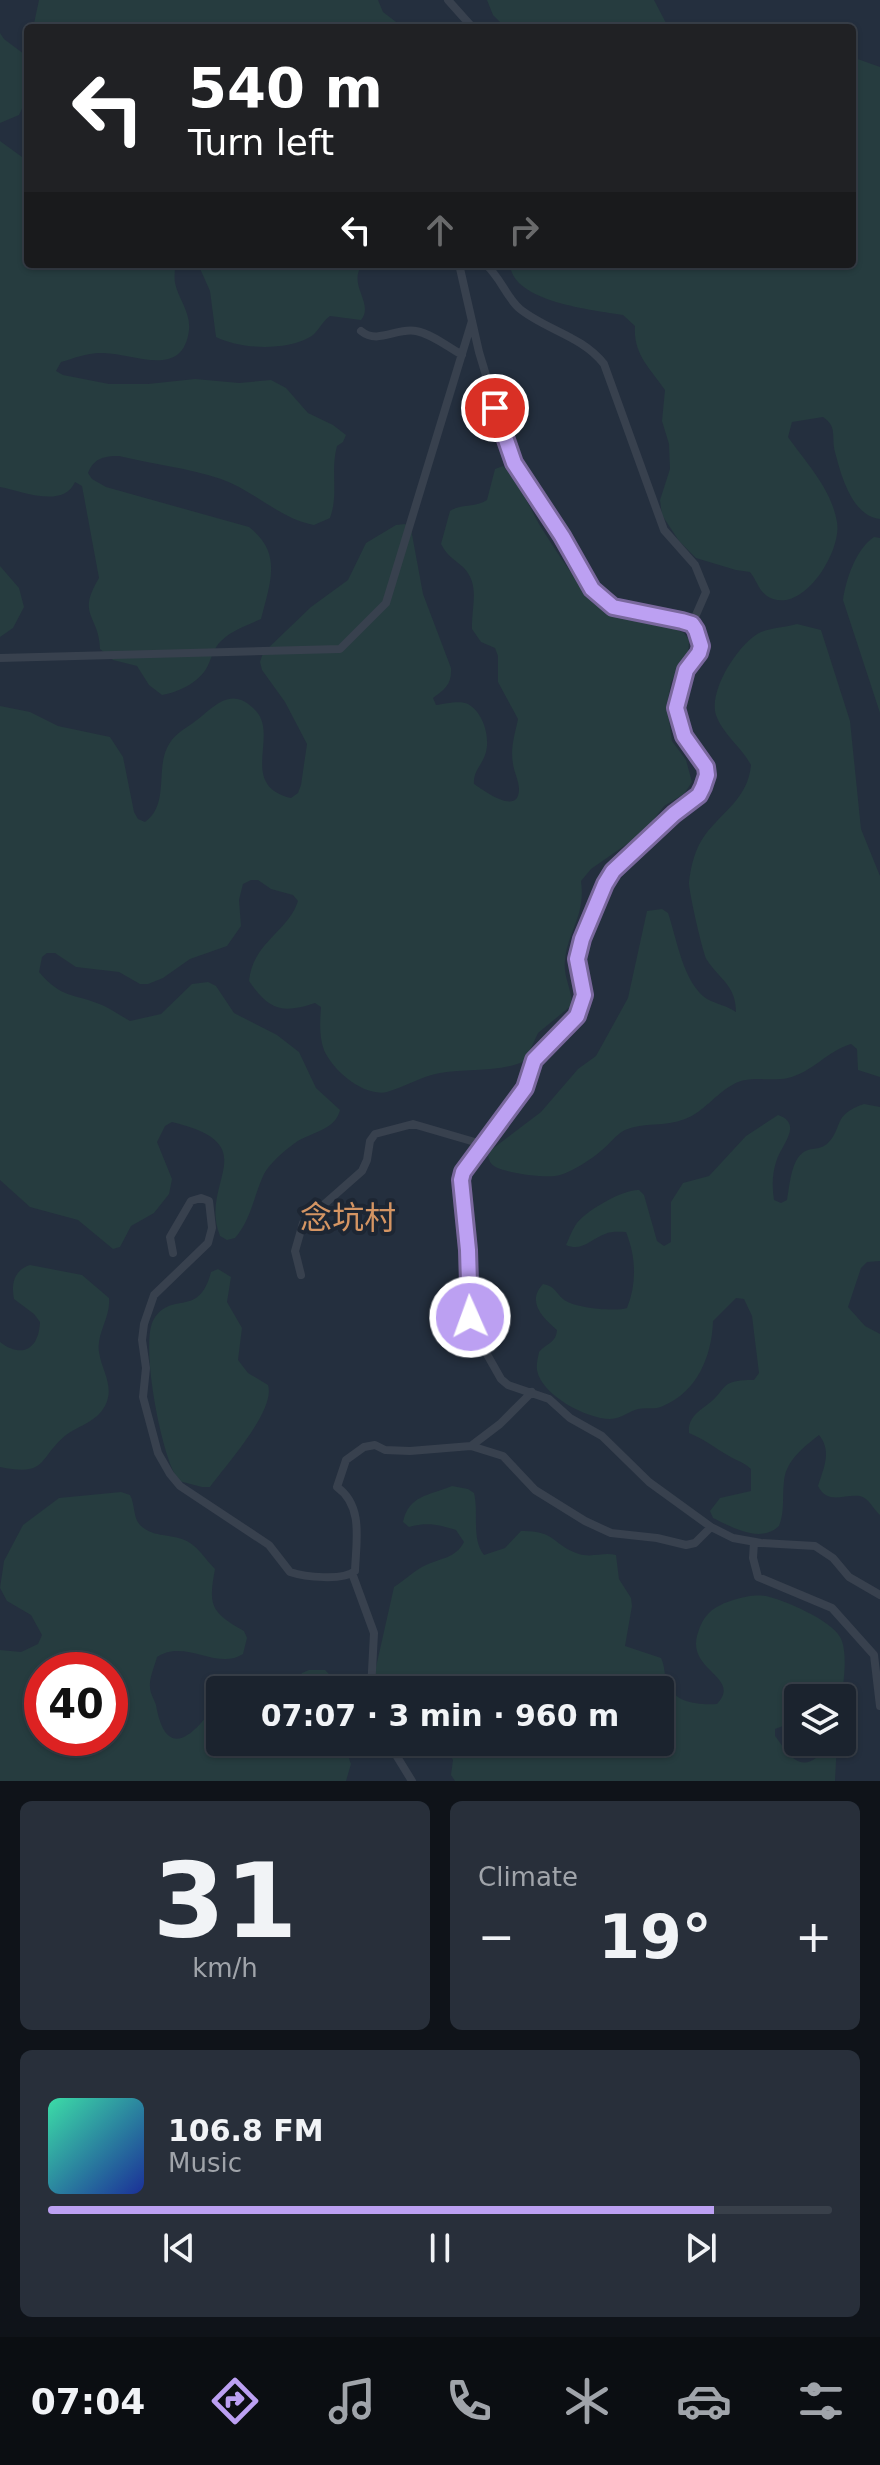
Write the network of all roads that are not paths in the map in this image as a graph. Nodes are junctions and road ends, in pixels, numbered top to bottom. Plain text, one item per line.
1 (448, 0) edge
2 (469, 24) edge
3 (460, 268) edge
4 (488, 268) edge
5 (472, 321) junction
6 (361, 331) dead end
7 (462, 355) junction
8 (692, 624) junction
9 (0, 658) edge
10 (485, 1145) junction
11 (173, 1253) dead end
12 (301, 1275) dead end
13 (532, 1392) junction
14 (471, 1446) junction
15 (711, 1527) junction
16 (754, 1542) junction
17 (352, 1573) junction
18 (880, 1595) edge
19 (372, 1676) edge
20 (880, 1706) edge
21 (397, 1756) edge
22 (412, 1781) edge

1 - 2 street
3 - 5 street
4 - 8 street
5 - 7 street
5 - 8 street
6 - 7 street
7 - 9 street
8 - 10 street
10 - 12 street
10 - 13 street
11 - 17 street
13 - 14 street
13 - 15 street
14 - 15 street
14 - 17 street
15 - 16 street
16 - 18 street
16 - 20 street
17 - 19 street
21 - 22 street

